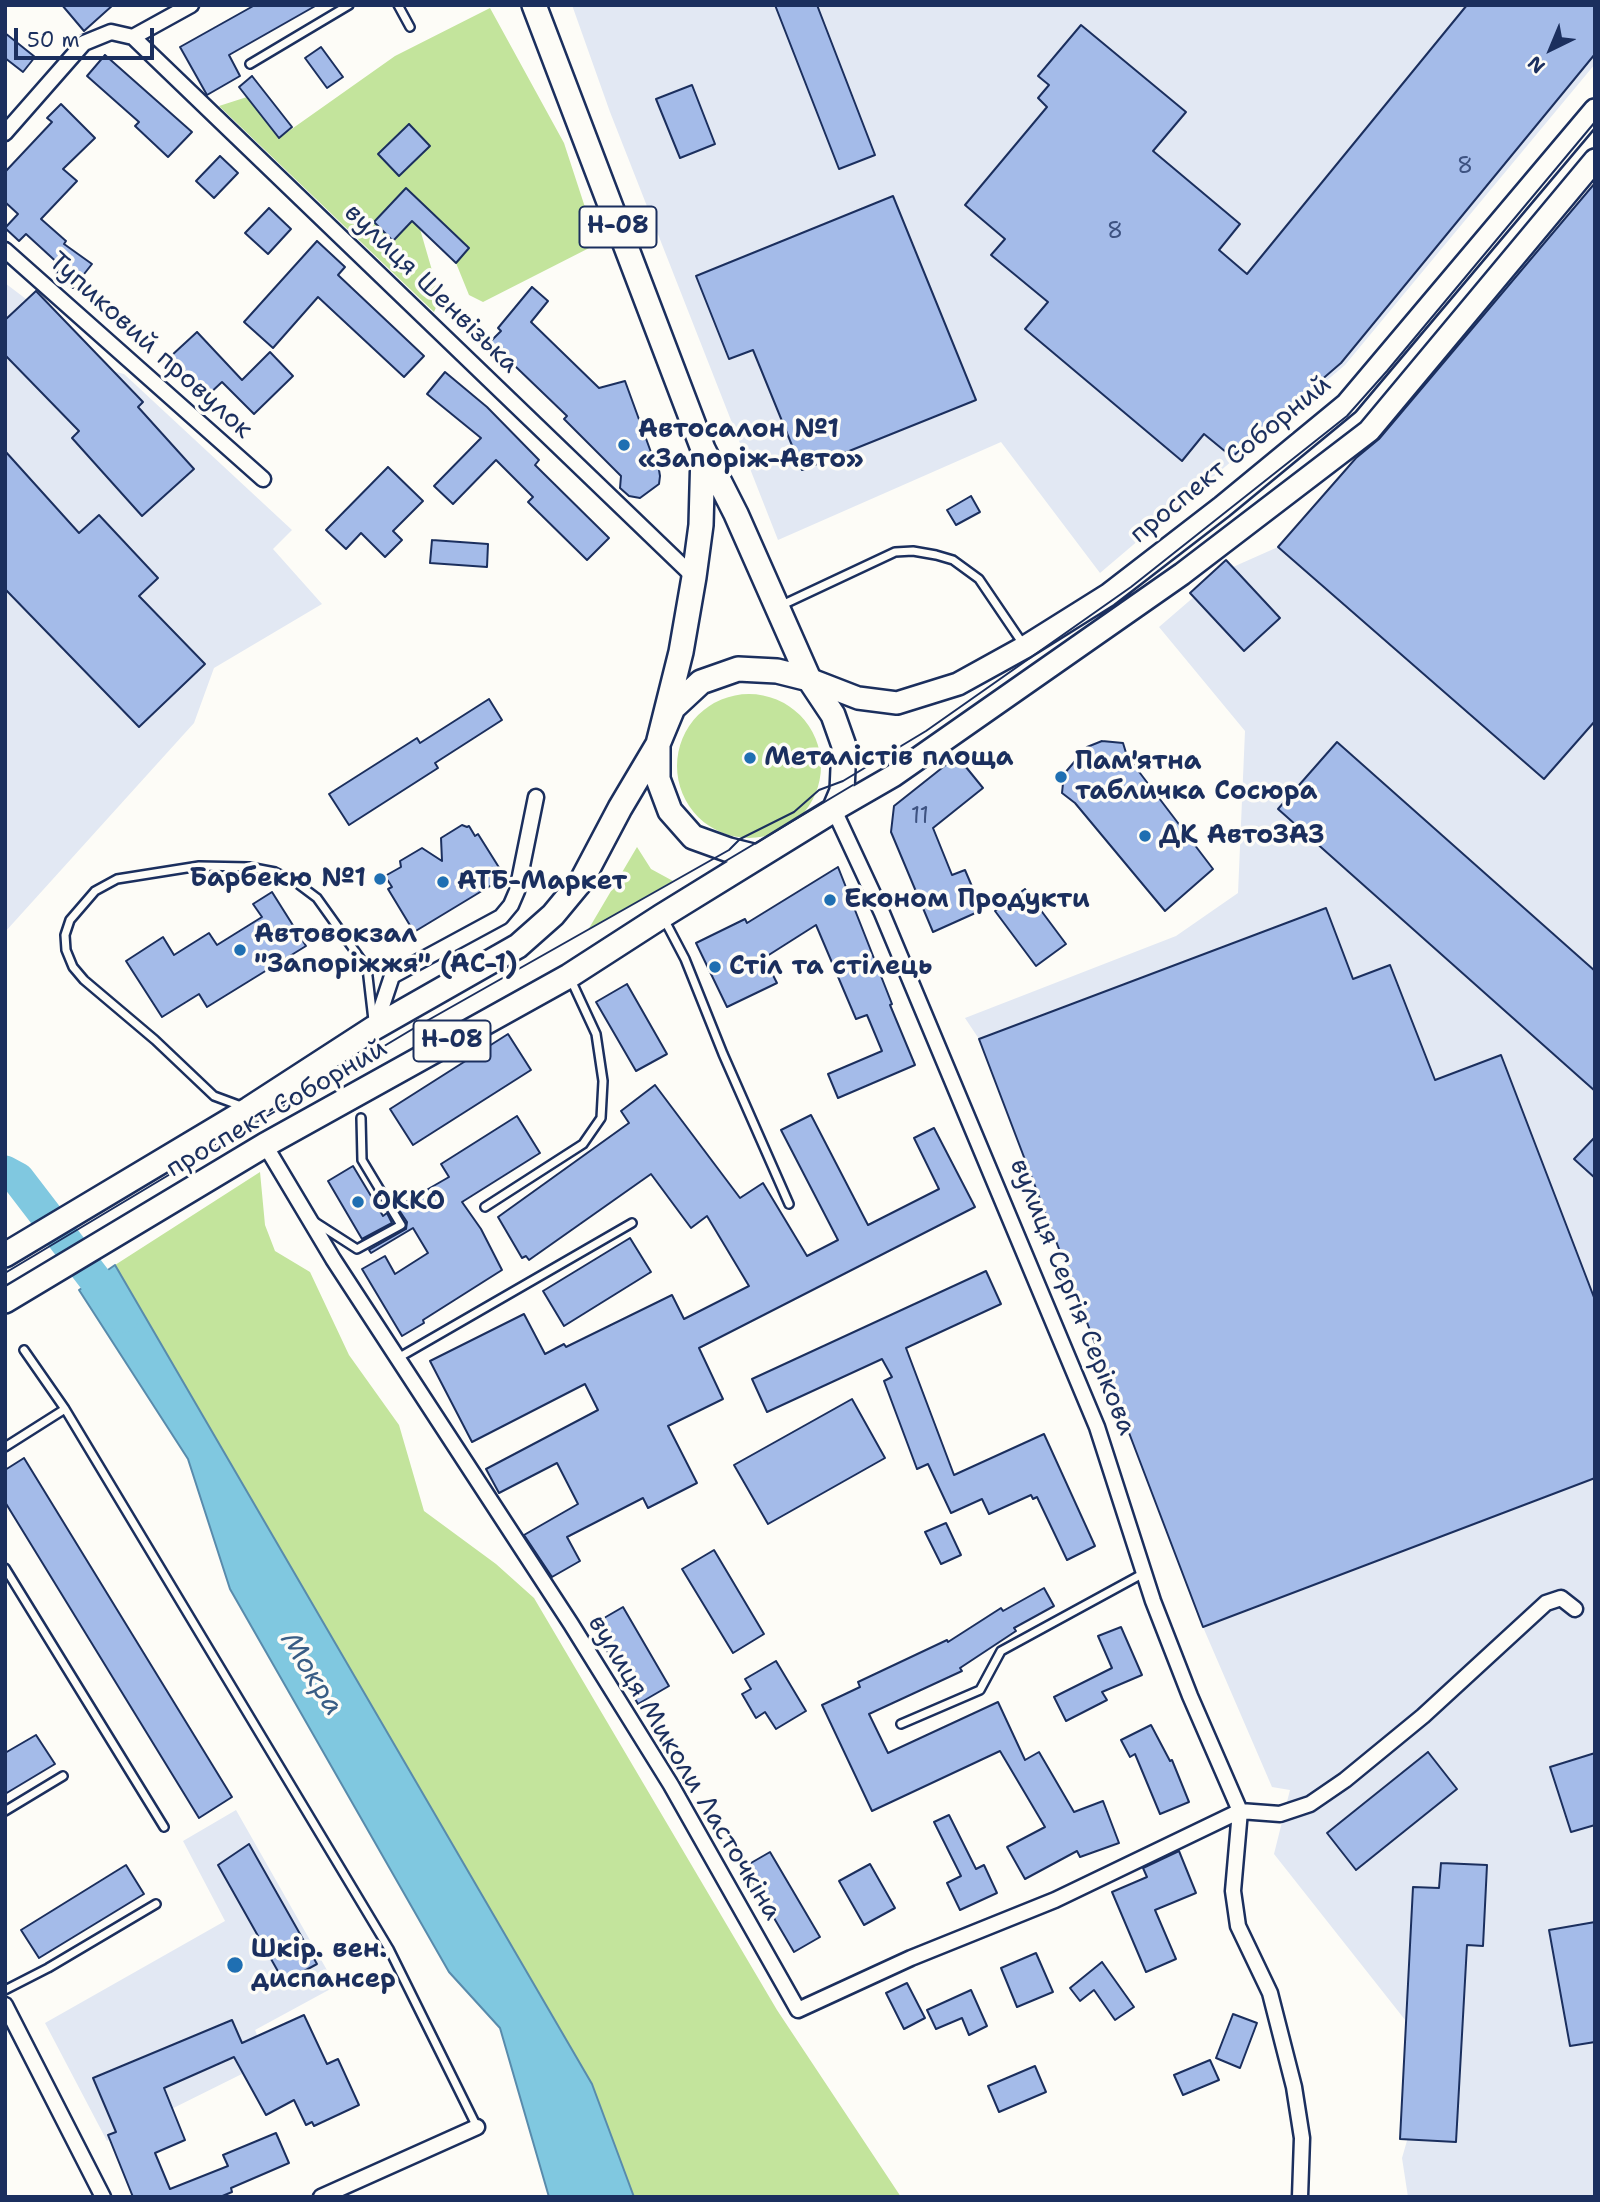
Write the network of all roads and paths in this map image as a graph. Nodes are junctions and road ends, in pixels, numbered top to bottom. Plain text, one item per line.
1 (191, 5) edge
2 (349, 5) edge
3 (398, 5) edge
4 (534, 5) edge
5 (410, 27) dead end
6 (133, 37) junction
7 (250, 64) dead end
8 (1595, 110) edge
9 (5, 133) edge
10 (1595, 160) edge
11 (5, 250) edge
12 (703, 449) junction
13 (263, 479) dead end
14 (695, 577) junction
15 (777, 607) junction
16 (1025, 647) junction
17 (809, 679) junction
18 (658, 744) junction
19 (536, 797) dead end
20 (834, 810) junction
21 (757, 857) junction
22 (662, 916) junction
23 (569, 976) junction
24 (374, 1028) junction
25 (249, 1109) junction
26 (361, 1118) dead end
27 (265, 1145) junction
28 (789, 1204) dead end
29 (485, 1207) dead end
30 (307, 1215) junction
31 (632, 1223) dead end
32 (5, 1255) edge
33 (5, 1301) edge
34 (24, 1350) dead end
35 (398, 1358) junction
36 (65, 1409) junction
37 (5, 1447) edge
38 (5, 1568) edge
39 (1144, 1573) junction
40 (1575, 1609) dead end
41 (901, 1724) dead end
42 (63, 1776) dead end
43 (5, 1811) edge
44 (1240, 1811) junction
45 (164, 1827) dead end
46 (156, 1904) dead end
47 (5, 1990) edge
48 (5, 2005) edge
49 (477, 2127) joint
50 (103, 2197) edge
51 (321, 2197) edge
52 (1300, 2197) edge

1 - 6 street
2 - 7 lane
3 - 5 lane
4 - 12 main road, Н-08
6 - 9 street
6 - 14 street, вулиця Шенвізька
8 - 16 main road, проспект Соборний
10 - 20 main road
11 - 13 street, Тупиковий провулок
12 - 14 main road, Н-08
12 - 15 main road, Н-08
14 - 18 main road, Н-08
15 - 16 lane
15 - 17 main road, Н-08
16 - 17 main road, проспект Соборний
17 - 18 main road
17 - 20 main road, Н-08
18 - 21 main road
18 - 24 main road, проспект Соборний / Н-08
19 - 24 street
20 - 21 main road, Н-08
20 - 39 street, вулиця Сергія Серікова
21 - 22 main road, проспект Соборний / Н-08
22 - 23 main road, проспект Соборний / Н-08
22 - 28 lane
23 - 27 main road, проспект Соборний / Н-08
23 - 29 lane
24 - 25 main road, проспект Соборний / Н-08
24 - 25 lane
25 - 32 main road, проспект Соборний / Н-08
26 - 30 lane
27 - 30 street, вулиця Миколи Ласточкіна
27 - 33 main road, проспект Соборний / Н-08
30 - 35 street, вулиця Миколи Ласточкіна
31 - 35 lane
34 - 36 lane
35 - 44 street, вулиця Миколи Ласточкіна
36 - 37 lane
36 - 49 lane
38 - 45 lane
39 - 41 lane
39 - 44 street, вулиця Сергія Серікова
40 - 44 street, вулиця Миколи Ласточкіна
42 - 43 lane
44 - 52 street
46 - 47 lane
48 - 50 street
49 - 51 street

